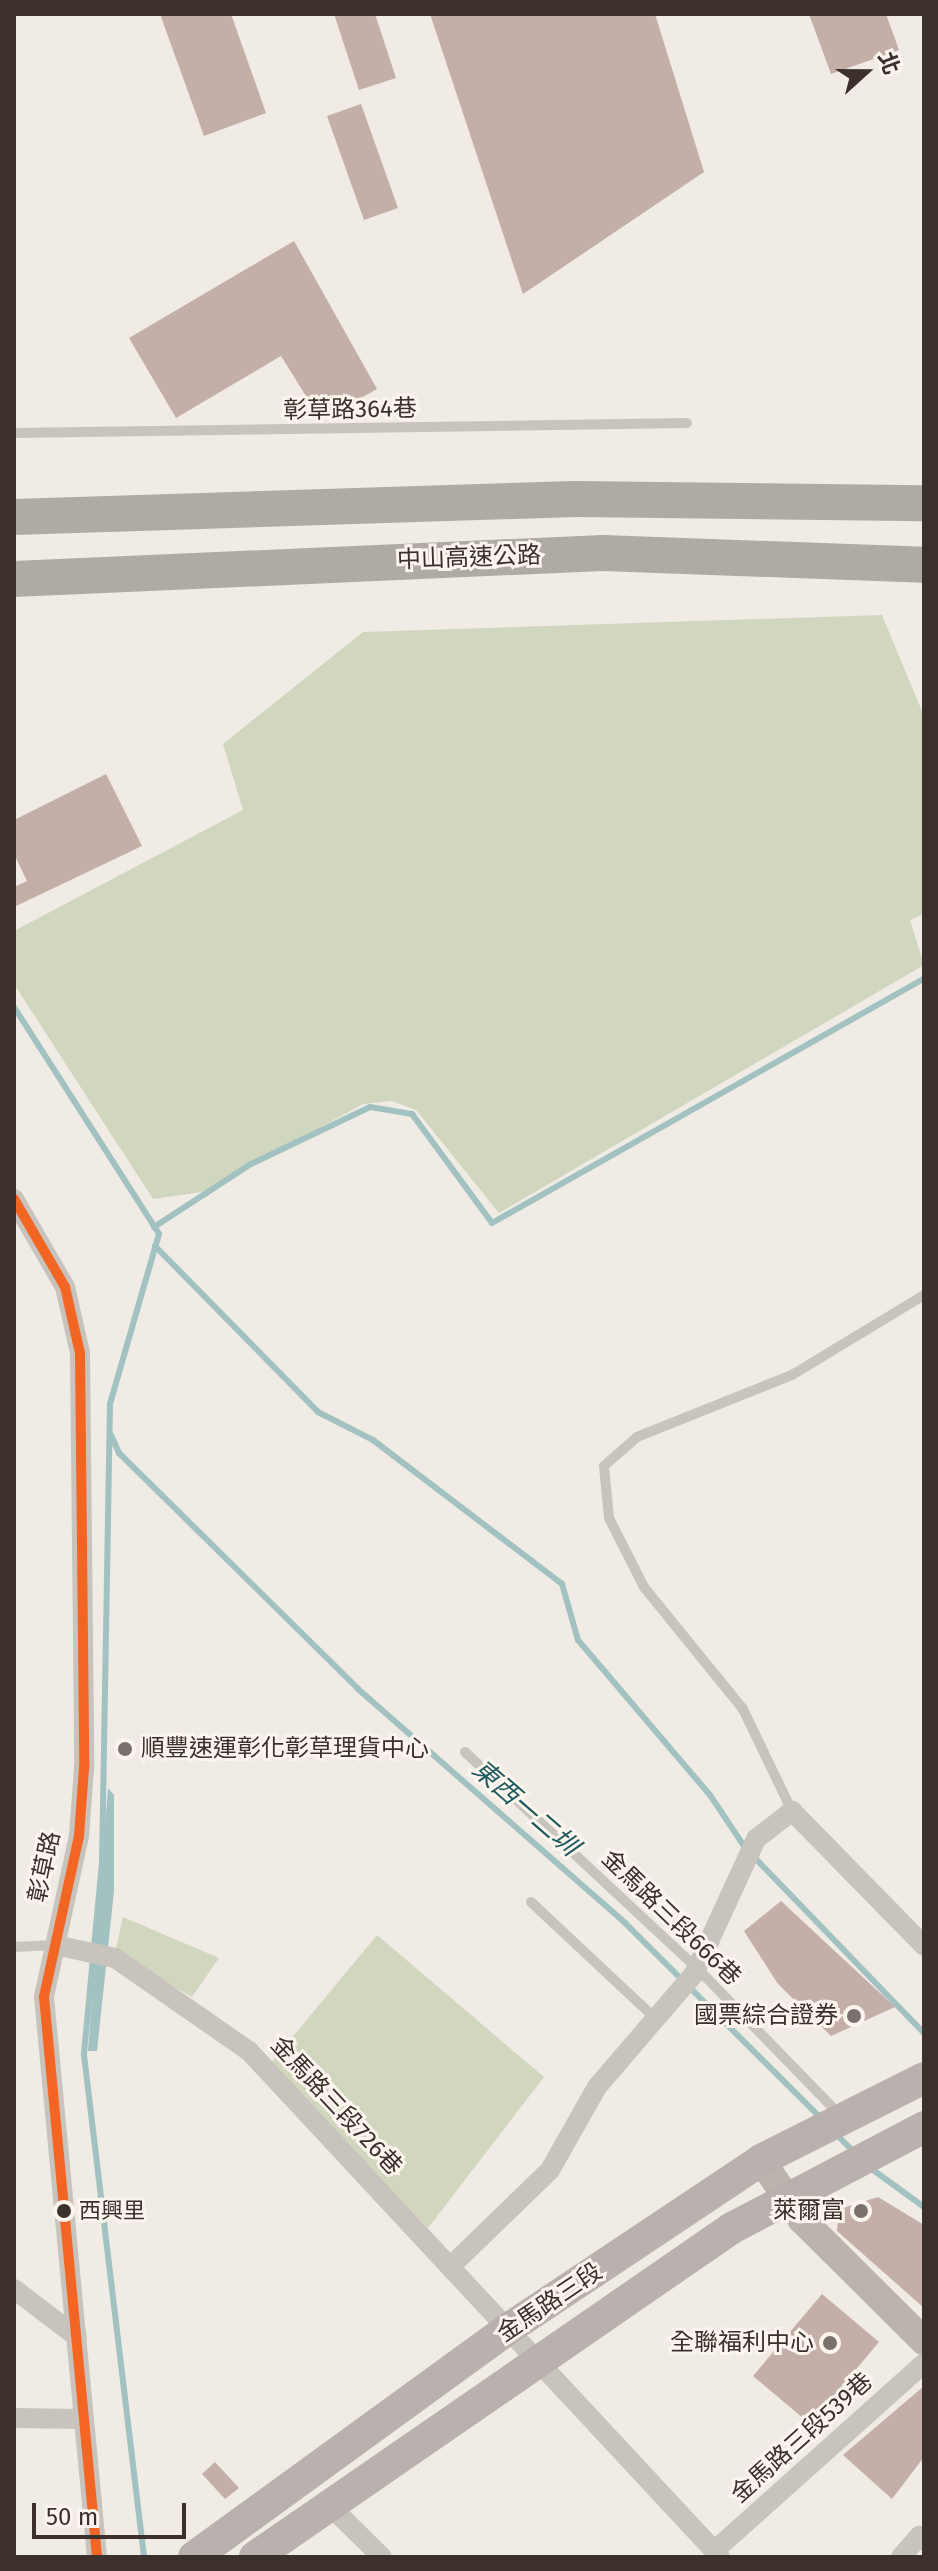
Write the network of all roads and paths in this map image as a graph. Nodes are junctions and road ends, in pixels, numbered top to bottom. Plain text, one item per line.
1 (687, 423) dead end
2 (14, 433) edge
3 (924, 503) edge
4 (14, 517) edge
5 (924, 565) edge
6 (14, 579) edge
7 (14, 1199) edge
8 (924, 1295) edge
9 (465, 1752) dead end
10 (792, 1811) junction
11 (531, 1902) dead end
12 (55, 1945) junction
13 (924, 1946) edge
14 (14, 1947) edge
15 (695, 1971) junction
16 (654, 2017) junction
17 (924, 2078) edge
18 (843, 2118) junction
19 (924, 2127) edge
20 (761, 2160) junction
21 (785, 2197) junction
22 (451, 2266) junction
23 (14, 2289) edge
24 (511, 2327) junction
25 (77, 2337) junction
26 (924, 2341) edge
27 (534, 2363) junction
28 (924, 2363) edge
29 (14, 2418) edge
30 (82, 2419) junction
31 (327, 2503) junction
32 (924, 2541) edge
33 (717, 2554) edge
34 (97, 2557) edge
35 (194, 2557) edge
36 (255, 2557) edge
37 (382, 2557) edge
38 (901, 2557) edge

1 - 2 lane, 彰草路364巷
3 - 4 highway
5 - 6 highway, 中山高速公路
7 - 12 street, 彰草路
8 - 10 lane
9 - 15 lane, 金馬路三段666巷
10 - 13 street
10 - 15 street
11 - 16 lane
12 - 14 lane
12 - 22 street, 金馬路三段726巷
12 - 25 street, 彰草路
15 - 16 street
15 - 18 lane, 金馬路三段666巷
16 - 22 street
17 - 18 main road, 金馬路三段
18 - 20 main road, 金馬路三段
19 - 21 main road, 金馬路三段
20 - 21 street
20 - 24 main road, 金馬路三段
21 - 26 street
21 - 27 main road, 金馬路三段
22 - 24 street, 金馬路三段726巷
23 - 25 street
24 - 27 street, 金馬路三段726巷
24 - 35 main road, 金馬路三段
25 - 30 street, 彰草路
27 - 31 main road, 金馬路三段
27 - 33 street, 金馬路三段539巷
28 - 33 street, 金馬路三段539巷
29 - 30 street
30 - 34 street, 彰草路
31 - 36 main road, 金馬路三段
31 - 37 street
32 - 38 street

